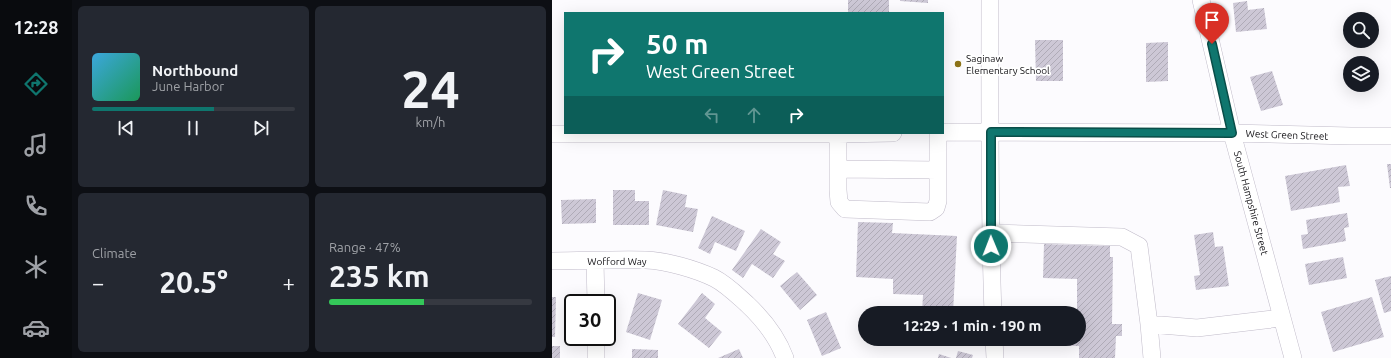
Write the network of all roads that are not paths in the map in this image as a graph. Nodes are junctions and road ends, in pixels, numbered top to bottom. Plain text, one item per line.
1 (990, 0) edge
2 (1201, 0) edge
3 (944, 132) edge
4 (991, 132) junction
5 (1232, 133) junction
6 (552, 134) edge
7 (838, 134) joint
8 (938, 134) edge
9 (1391, 136) edge
10 (838, 169) junction
11 (938, 170) junction
12 (990, 233) junction
13 (552, 261) edge
14 (595, 261) junction
15 (596, 294) edge
16 (993, 306) edge
17 (1282, 318) junction
18 (1149, 324) junction
19 (596, 346) edge
20 (994, 346) edge
21 (596, 358) edge
22 (785, 358) edge
23 (995, 358) edge
24 (1152, 358) edge
25 (1293, 358) edge

1 - 4 street
2 - 5 street, South Hampshire Street
3 - 4 street, West Green Street
4 - 5 street, West Green Street
4 - 12 street
5 - 9 street, West Green Street
5 - 17 street, South Hampshire Street
6 - 7 street
7 - 10 street
8 - 11 street
10 - 11 street
10 - 11 street
12 - 16 street
12 - 18 street
13 - 14 street, Wofford Way
14 - 15 street
14 - 22 street, Wofford Way
17 - 18 street
17 - 25 street, South Hampshire Street
18 - 24 street
19 - 21 street
20 - 23 street

